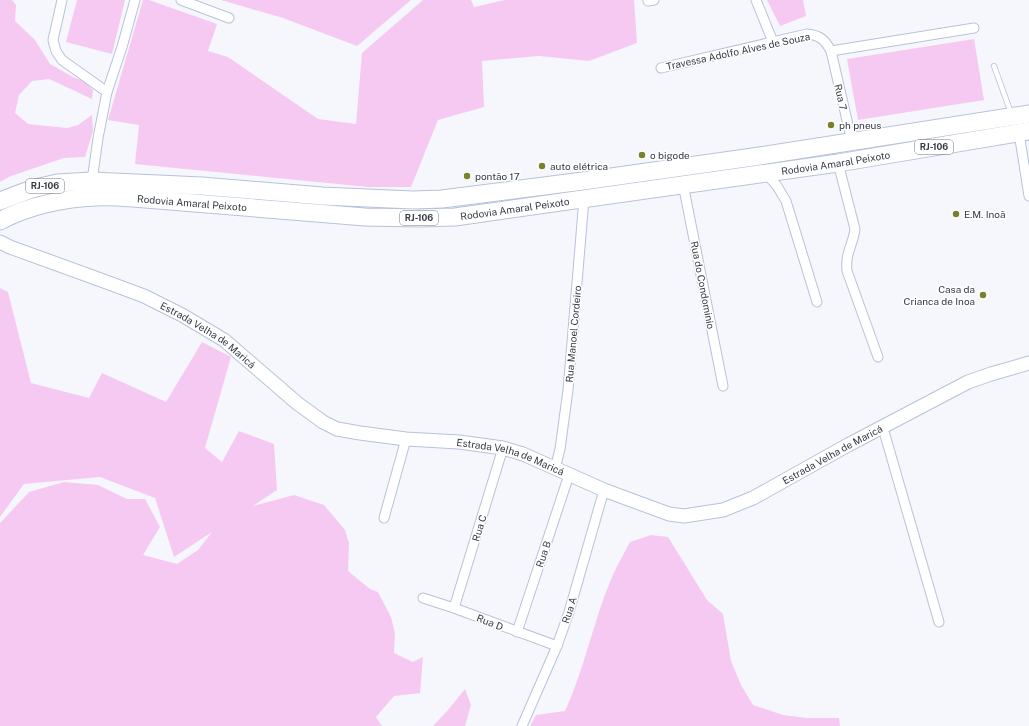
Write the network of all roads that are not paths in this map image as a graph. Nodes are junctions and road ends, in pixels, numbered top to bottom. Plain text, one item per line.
1 (62, 0) edge
2 (135, 0) edge
3 (181, 0) edge
4 (756, 0) edge
5 (229, 18) dead end
6 (974, 28) dead end
7 (773, 42) junction
8 (831, 51) junction
9 (994, 66) dead end
10 (661, 68) dead end
11 (107, 92) junction
12 (1021, 115) edge
13 (1024, 132) edge
14 (852, 142) junction
15 (838, 162) junction
16 (765, 172) junction
17 (92, 181) junction
18 (683, 184) junction
19 (1029, 196) edge
20 (584, 199) junction
21 (0, 201) edge
22 (0, 221) edge
23 (0, 242) edge
24 (817, 302) dead end
25 (878, 357) dead end
26 (1029, 363) edge
27 (723, 386) dead end
28 (883, 428) junction
29 (406, 439) junction
30 (503, 448) junction
31 (555, 469) junction
32 (569, 475) junction
33 (604, 490) junction
34 (384, 518) dead end
35 (423, 598) dead end
36 (454, 608) junction
37 (939, 622) dead end
38 (517, 632) junction
39 (557, 646) junction
40 (522, 726) edge

1 - 11 street
2 - 11 street
3 - 5 street
4 - 7 street
6 - 8 street
7 - 8 street, Travessa Adolfo Alves de Souza
7 - 10 street, Travessa Adolfo Alves de Souza
8 - 14 street, Rua 7
9 - 12 lane
11 - 17 street
12 - 14 highway, Rodovia Amaral Peixoto / RJ-106
13 - 15 highway, Rodovia Amaral Peixoto / RJ-106
13 - 19 street
14 - 17 highway, Rodovia Amaral Peixoto / RJ-106
15 - 16 highway, Rodovia Amaral Peixoto / RJ-106
15 - 25 street
16 - 18 highway, Rodovia Amaral Peixoto / RJ-106
16 - 24 street
17 - 21 highway, Rodovia Amaral Peixoto / RJ-106
18 - 20 highway, Rodovia Amaral Peixoto / RJ-106
18 - 27 street, Rua do Condominio
20 - 22 highway, Rodovia Amaral Peixoto / RJ-106
20 - 31 street, Rua Manoel Cordeiro
23 - 29 street, Estrada Velha de Maricá
26 - 28 street, Estrada Velha de Maricá
28 - 33 street, Estrada Velha de Maricá
28 - 37 street
29 - 30 street, Estrada Velha de Maricá
29 - 34 street
30 - 31 street, Estrada Velha de Maricá
30 - 36 street, Rua C
31 - 32 street, Estrada Velha de Maricá
32 - 33 street, Estrada Velha de Maricá
32 - 38 street, Rua B
33 - 39 street, Rua A
35 - 36 street, Rua D
36 - 38 street, Rua D
38 - 39 street, Rua D
39 - 40 street, Rua A

